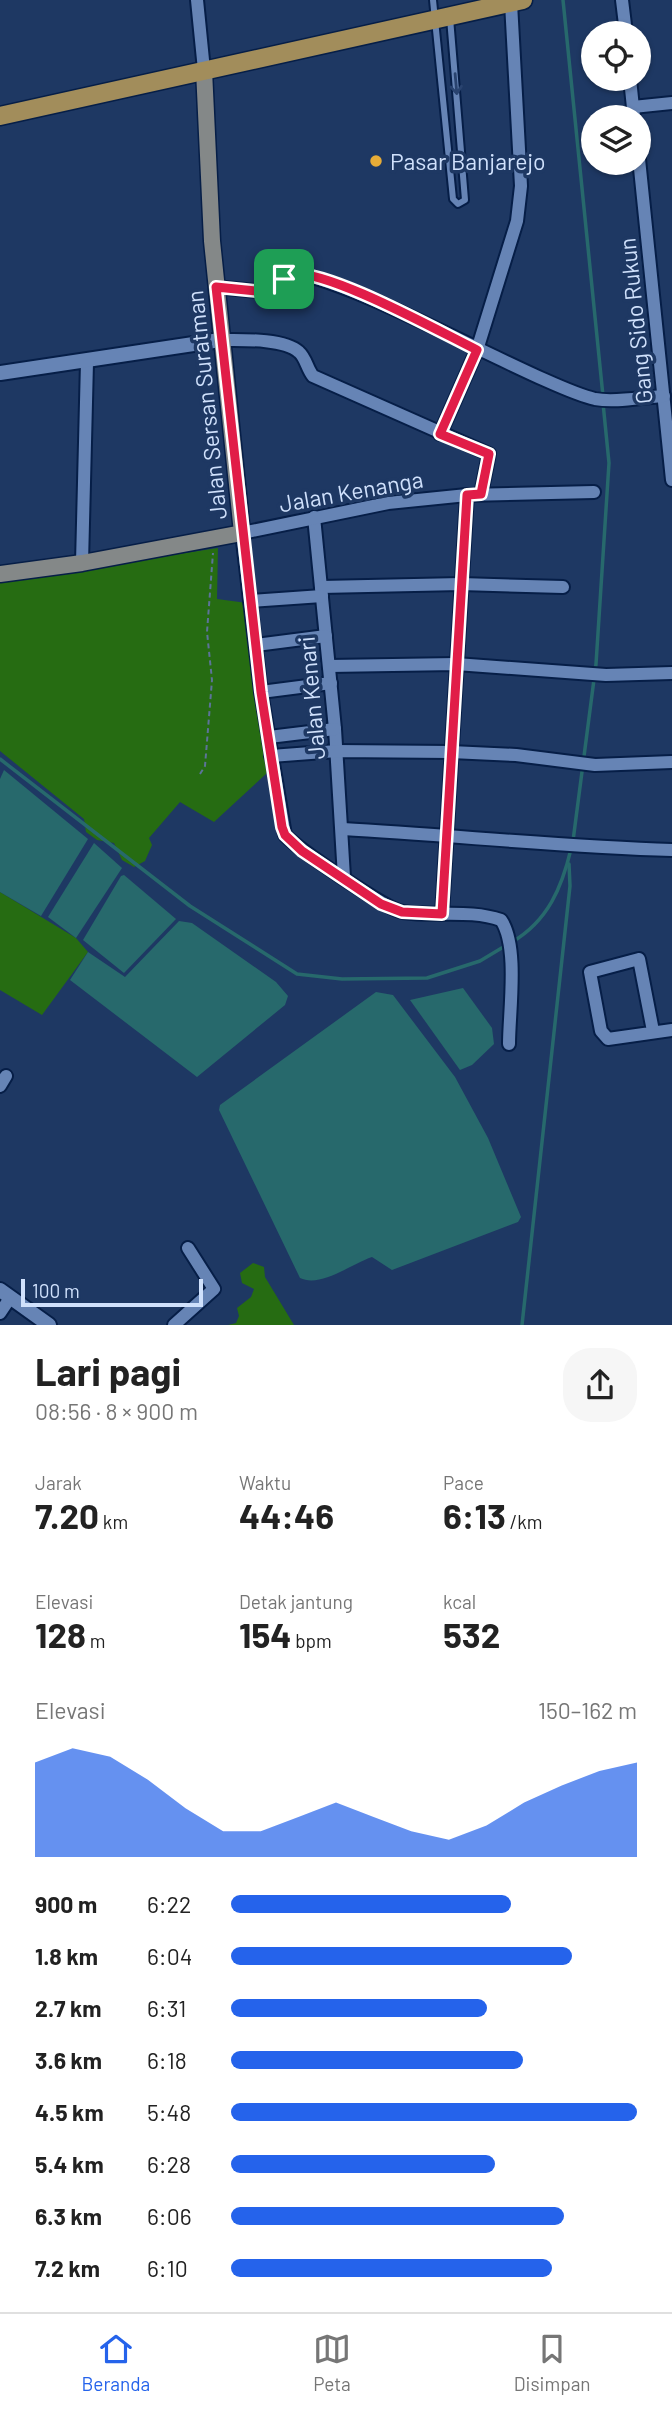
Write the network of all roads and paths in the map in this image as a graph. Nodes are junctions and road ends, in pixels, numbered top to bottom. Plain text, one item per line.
1 (197, 0) edge
2 (433, 0) edge
3 (622, 0) edge
4 (517, 1) edge
5 (481, 5) edge
6 (443, 17) junction
7 (624, 21) edge
8 (204, 70) junction
9 (672, 103) edge
10 (651, 108) edge
11 (0, 116) edge
12 (460, 134) junction
13 (447, 136) junction
14 (641, 175) edge
15 (216, 287) junction
16 (220, 340) junction
17 (477, 350) junction
18 (87, 362) junction
19 (0, 373) edge
20 (664, 396) junction
21 (440, 434) junction
22 (672, 480) edge
23 (594, 492) dead end
24 (474, 494) junction
25 (314, 517) junction
26 (242, 533) junction
27 (214, 538) junction
28 (82, 563) junction
29 (0, 573) edge
30 (460, 584) junction
31 (563, 587) dead end
32 (321, 591) junction
33 (250, 601) junction
34 (326, 636) junction
35 (256, 645) junction
36 (456, 664) junction
37 (330, 666) junction
38 (672, 673) edge
39 (331, 683) junction
40 (261, 692) junction
41 (335, 729) junction
42 (269, 737) junction
43 (337, 751) junction
44 (451, 752) junction
45 (271, 756) junction
46 (672, 762) edge
47 (200, 774) dead end
48 (343, 829) junction
49 (448, 835) junction
50 (672, 850) edge
51 (344, 877) junction
52 (442, 914) junction
53 (672, 1030) edge
54 (653, 1031) junction
55 (509, 1044) dead end
56 (188, 1248) dead end
57 (5, 1294) edge
58 (0, 1313) edge
59 (49, 1325) edge
60 (174, 1325) edge

1 - 8 street
2 - 6 lane
3 - 7 street
4 - 5 main road
4 - 17 street
5 - 6 main road
6 - 8 main road
6 -> 12 lane
6 - 13 lane
8 - 11 main road
8 - 15 main road, Jalan Sersan Suratman
9 - 10 street
12 - 13 lane
12 - 13 lane
14 - 20 street, Gang Sido Rukun
15 - 16 main road, Jalan Sersan Suratman
15 - 17 street
16 - 18 street
16 - 21 street
16 - 26 main road, Jalan Sersan Suratman
17 - 20 street
17 - 21 street
18 - 19 street
18 - 28 street
20 - 22 street, Gang Sido Rukun
21 - 24 street
23 - 24 street, Jalan Kenanga
24 - 25 street, Jalan Kenanga
24 - 30 street
25 - 26 street, Jalan Kenanga
25 - 32 street, Jalan Kenari
26 - 27 main road, Jalan Sersan Suratman
26 - 33 street
27 - 28 main road, Jalan Sersan Suratman
27 - 47 path
28 - 29 main road, Jalan Sersan Suratman
30 - 31 street
30 - 32 street
30 - 36 street
32 - 33 street
32 - 34 street, Jalan Kenari
33 - 35 street
34 - 35 street
34 - 37 street, Jalan Kenari
35 - 40 street
36 - 37 street
36 - 38 street
36 - 44 street
37 - 39 street, Jalan Kenari
39 - 40 street
39 - 41 street, Jalan Kenari
40 - 42 street
41 - 42 street
41 - 43 street, Jalan Kenari
42 - 45 street
43 - 44 street
43 - 45 street
43 - 48 street, Jalan Kenari
44 - 46 street
44 - 49 street
45 - 51 street
48 - 49 street
48 - 51 street, Jalan Kenari
49 - 50 street
49 - 52 street
51 - 52 street
52 - 55 street
53 - 54 street
54 - 54 street
56 - 60 street
57 - 58 street
57 - 59 street

